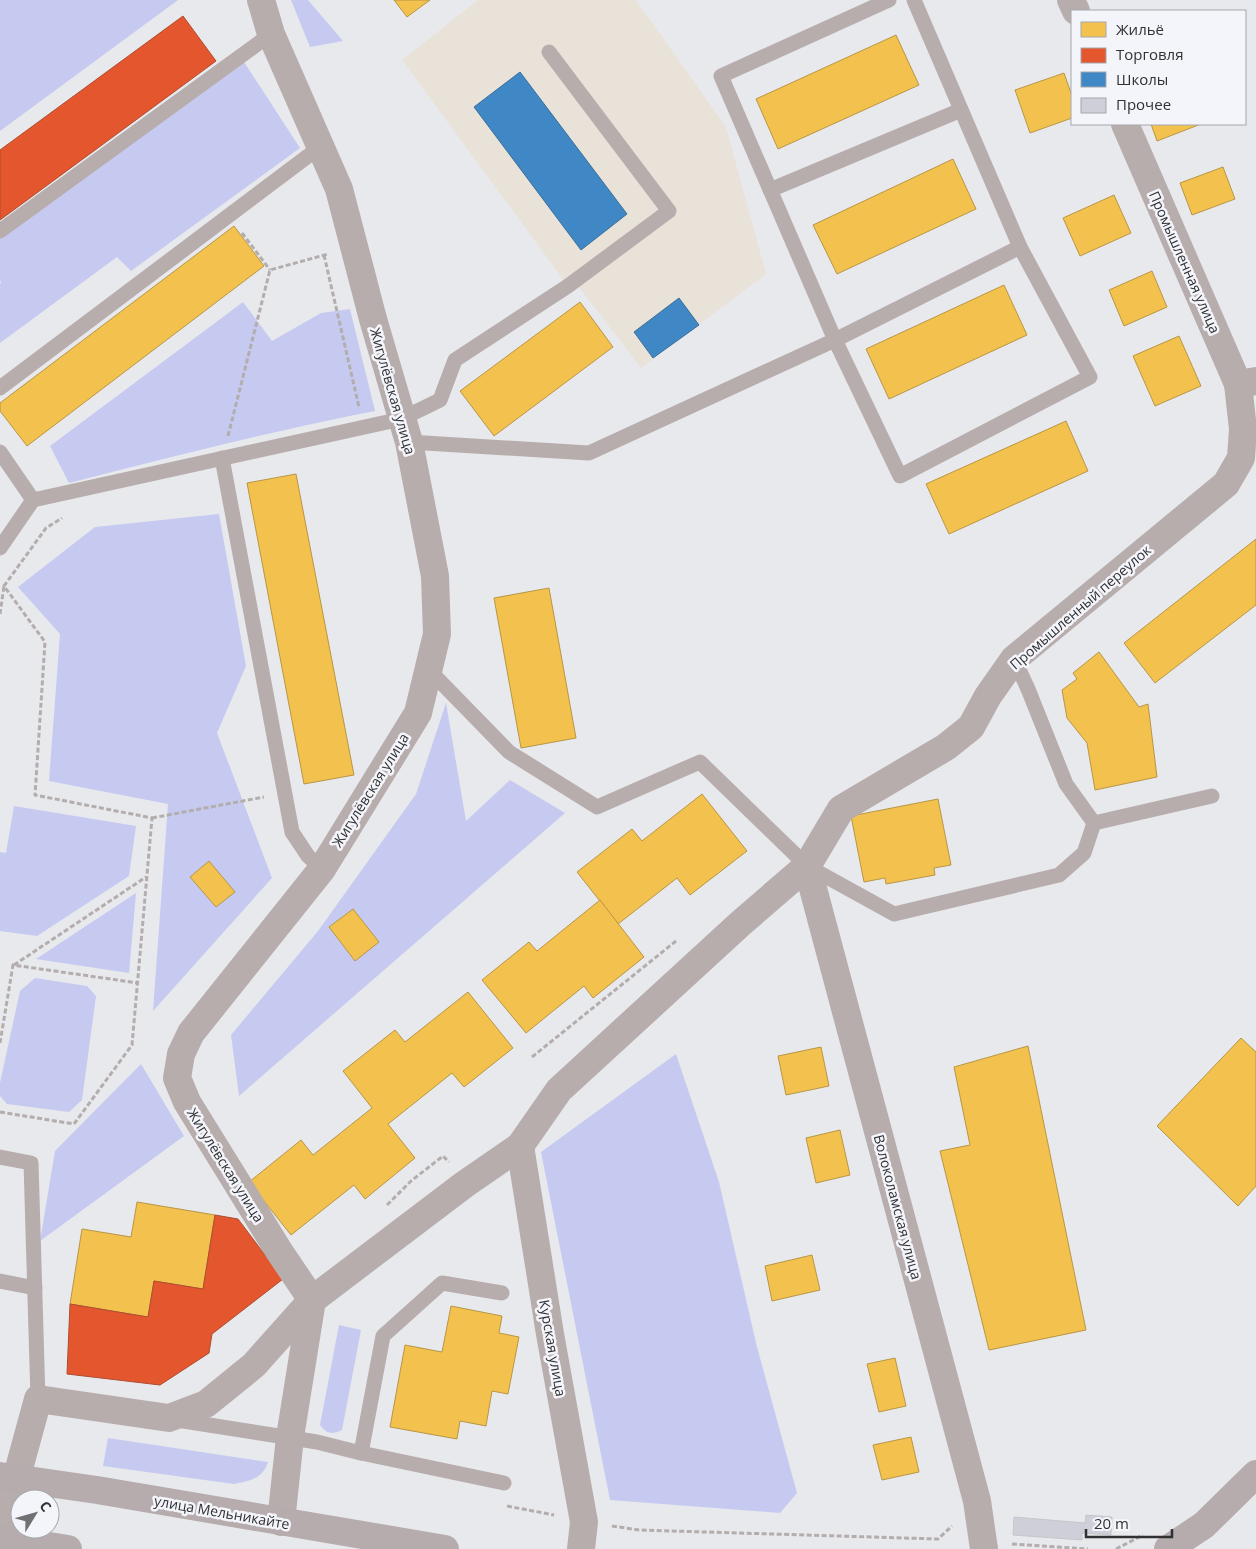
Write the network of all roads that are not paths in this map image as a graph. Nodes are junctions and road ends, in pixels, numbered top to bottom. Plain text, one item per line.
1 (260, 0) edge
2 (889, 0) edge
3 (914, 0) edge
4 (271, 34) junction
5 (549, 52) dead end
6 (961, 110) junction
7 (1125, 125) edge
8 (320, 147) junction
9 (770, 190) junction
10 (0, 231) edge
11 (1020, 247) junction
12 (835, 340) junction
13 (1247, 383) edge
14 (0, 388) edge
15 (405, 430) junction
16 (0, 452) edge
17 (222, 458) junction
18 (33, 500) junction
19 (0, 548) edge
20 (1014, 660) junction
21 (428, 669) junction
22 (1212, 796) dead end
23 (1094, 823) junction
24 (807, 866) junction
25 (322, 869) junction
26 (520, 1146) junction
27 (0, 1157) edge
28 (0, 1281) edge
29 (35, 1288) junction
30 (502, 1293) dead end
31 (312, 1300) junction
32 (38, 1399) junction
33 (169, 1418) junction
34 (290, 1437) junction
35 (361, 1453) junction
36 (1256, 1474) edge
37 (8, 1477) edge
38 (504, 1483) dead end
39 (281, 1522) junction
40 (0, 1538) edge
41 (68, 1549) edge
42 (445, 1549) edge
43 (581, 1549) edge
44 (984, 1549) edge
45 (1168, 1549) edge

1 - 4 street, Жигулёвская улица
2 - 9 lane
3 - 6 lane
4 - 8 street, Жигулёвская улица
4 - 10 lane
5 - 15 lane
6 - 9 lane
6 - 11 lane
7 - 13 street, Промышленная улица
8 - 14 lane
8 - 15 street, Жигулёвская улица
9 - 12 lane
11 - 12 lane
11 - 12 lane
12 - 15 lane
13 - 20 street, Промышленный переулок
15 - 17 lane
15 - 21 street, Жигулёвская улица
16 - 18 lane
17 - 18 lane
17 - 25 lane
18 - 19 lane
20 - 23 lane
20 - 24 street, Промышленный переулок
21 - 24 lane
21 - 25 street, Жигулёвская улица
22 - 23 lane
23 - 24 lane
24 - 26 street, Промышленный переулок
24 - 44 street, Волоколамская улица
25 - 31 street, Жигулёвская улица
26 - 31 street
26 - 43 street, Курская улица
27 - 29 lane
28 - 29 lane
29 - 32 lane
30 - 35 lane
31 - 33 street
31 - 34 street
32 - 33 street
32 - 37 street
33 - 34 lane
34 - 35 lane
34 - 39 street
35 - 38 lane
36 - 45 main road
37 - 39 main road, улица Мельникайте
37 - 40 street
39 - 42 main road, улица Мельникайте
40 - 41 main road

